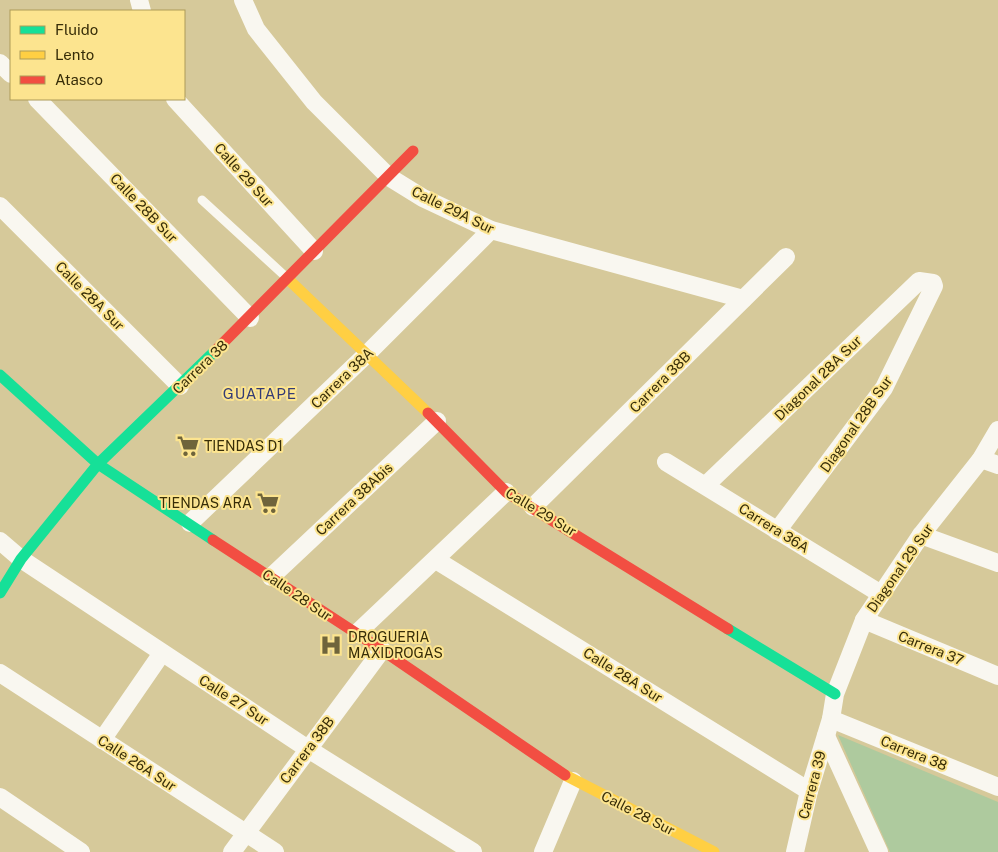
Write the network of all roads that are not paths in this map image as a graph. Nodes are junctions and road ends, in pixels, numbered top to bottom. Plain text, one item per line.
1 (243, 0) edge
2 (0, 63) edge
3 (10, 73) edge
4 (38, 100) edge
5 (176, 100) edge
6 (413, 151) dead end
7 (389, 177) junction
8 (202, 200) dead end
9 (0, 206) edge
10 (491, 230) junction
11 (314, 251) junction
12 (786, 257) dead end
13 (288, 279) junction
14 (933, 283) joint
15 (743, 299) junction
16 (250, 318) junction
17 (368, 353) junction
18 (0, 375) edge
19 (180, 386) junction
20 (437, 421) junction
21 (998, 430) edge
22 (981, 458) junction
23 (666, 462) dead end
24 (98, 464) junction
25 (998, 465) edge
26 (706, 485) junction
27 (506, 492) junction
28 (533, 507) junction
29 (190, 523) junction
30 (777, 531) junction
31 (921, 535) junction
32 (0, 541) edge
33 (21, 559) junction
34 (436, 560) junction
35 (998, 562) edge
36 (271, 577) junction
37 (0, 593) edge
38 (881, 594) junction
39 (864, 620) junction
40 (356, 634) junction
41 (382, 650) junction
42 (162, 653) junction
43 (0, 673) edge
44 (998, 676) edge
45 (835, 694) junction
46 (829, 727) junction
47 (102, 740) junction
48 (308, 749) junction
49 (573, 781) junction
50 (998, 787) edge
51 (809, 791) junction
52 (0, 797) edge
53 (244, 834) junction
54 (81, 852) edge
55 (232, 852) edge
56 (275, 852) edge
57 (473, 852) edge
58 (543, 852) edge
59 (714, 852) edge
60 (796, 852) edge
61 (879, 852) edge

1 - 7 street, Calle 29A Sur
2 - 3 street
4 - 16 street, Calle 28B Sur
5 - 11 street, Calle 29 Sur
6 - 7 street, Carrera 38
7 - 10 street, Calle 29A Sur
7 - 11 street, Carrera 38
8 - 13 lane
9 - 19 street, Calle 28A Sur
10 - 15 street, Calle 29A Sur
10 - 17 street, Carrera 38A
11 - 13 street, Carrera 38
12 - 15 street, Carrera 38B
13 - 16 street, Carrera 38
13 - 17 street, Calle 29 Sur
14 - 26 street, Diagonal 28A Sur
14 - 30 street, Diagonal 28B Sur
15 - 28 street, Carrera 38B
16 - 19 street, Carrera 38
17 - 20 street, Calle 29 Sur
17 - 29 street, Carrera 38A
18 - 24 street, Calle 28 Sur
19 - 24 street, Carrera 38
20 - 27 street, Calle 29 Sur
20 - 36 street, Carrera 38Abis
21 - 22 street, Diagonal 29 Sur
22 - 25 street
22 - 31 street, Diagonal 29 Sur
23 - 26 street, Carrera 36A
24 - 29 street, Calle 28 Sur
24 - 33 street, Carrera 38
26 - 30 street, Carrera 36A
27 - 28 street, Calle 29 Sur
27 - 34 street
28 - 45 street, Calle 29 Sur
29 - 36 street, Calle 28 Sur
30 - 38 street, Carrera 36A
31 - 35 street
31 - 38 street, Diagonal 29 Sur
32 - 33 street, Calle 27 Sur
33 - 37 street, Carrera 38
33 - 42 street, Calle 27 Sur
34 - 40 street
34 - 51 street, Calle 28A Sur
36 - 40 street, Calle 28 Sur
38 - 39 street, Diagonal 29 Sur
39 - 44 street, Carrera 37
39 - 45 street, Diagonal 29 Sur
40 - 41 street, Calle 28 Sur
41 - 48 street, Carrera 38B
41 - 49 street, Calle 28 Sur
42 - 47 street
42 - 48 street, Calle 27 Sur
43 - 47 street, Calle 26A Sur
45 - 46 street, Diagonal 29 Sur
46 - 50 street, Carrera 38
46 - 51 street, Carrera 39
46 - 61 street
47 - 53 street, Calle 26A Sur
48 - 53 street, Carrera 38B
48 - 57 street, Calle 27 Sur
49 - 58 street
49 - 59 street, Calle 28 Sur
51 - 60 street, Carrera 39
52 - 54 street
53 - 55 street, Carrera 38B
53 - 56 street, Calle 26A Sur

